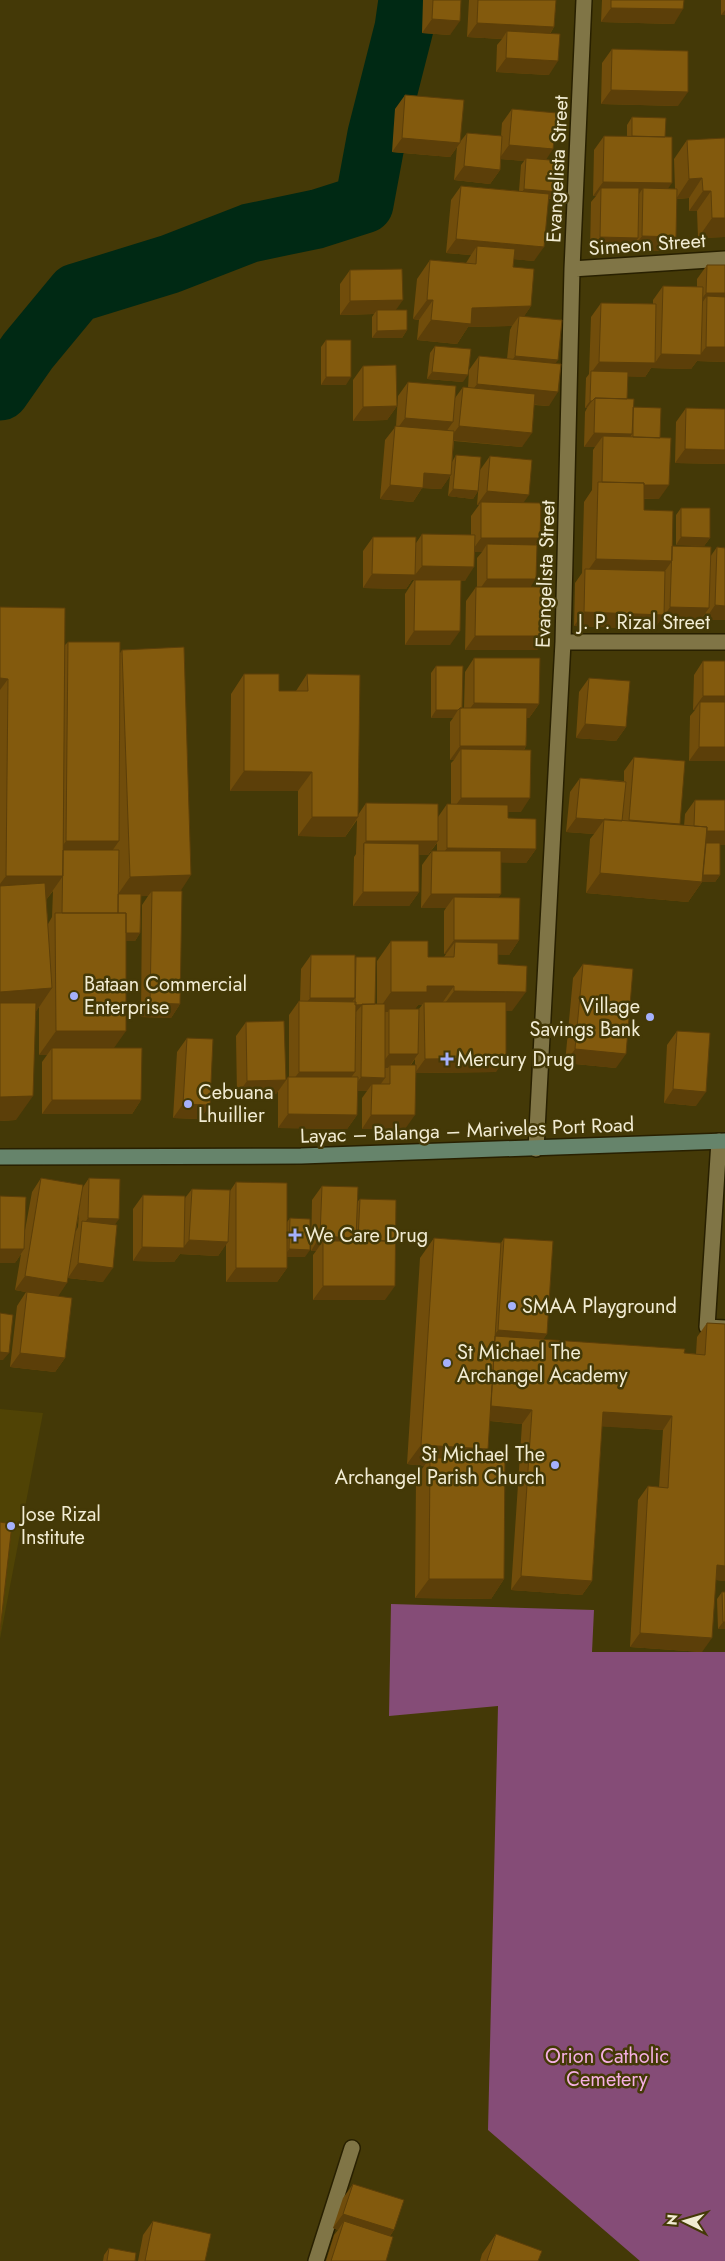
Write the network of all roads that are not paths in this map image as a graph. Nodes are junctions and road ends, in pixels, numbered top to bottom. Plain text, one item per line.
1 (584, 0) edge
2 (725, 259) edge
3 (572, 269) junction
4 (563, 642) junction
5 (725, 642) edge
6 (722, 1141) edge
7 (536, 1149) junction
8 (0, 1157) edge
9 (725, 1328) edge
10 (352, 2148) dead end
11 (316, 2261) edge

1 - 3 street, Evangelista Street
2 - 3 street, Simeon Street
3 - 4 street, Evangelista Street
4 - 5 street, J. P. Rizal Street
4 - 7 street, Evangelista Street
6 - 7 main road, Layac – Balanga – Mariveles Port Road
6 - 9 street
7 - 8 main road, Layac – Balanga – Mariveles Port Road
10 - 11 street

